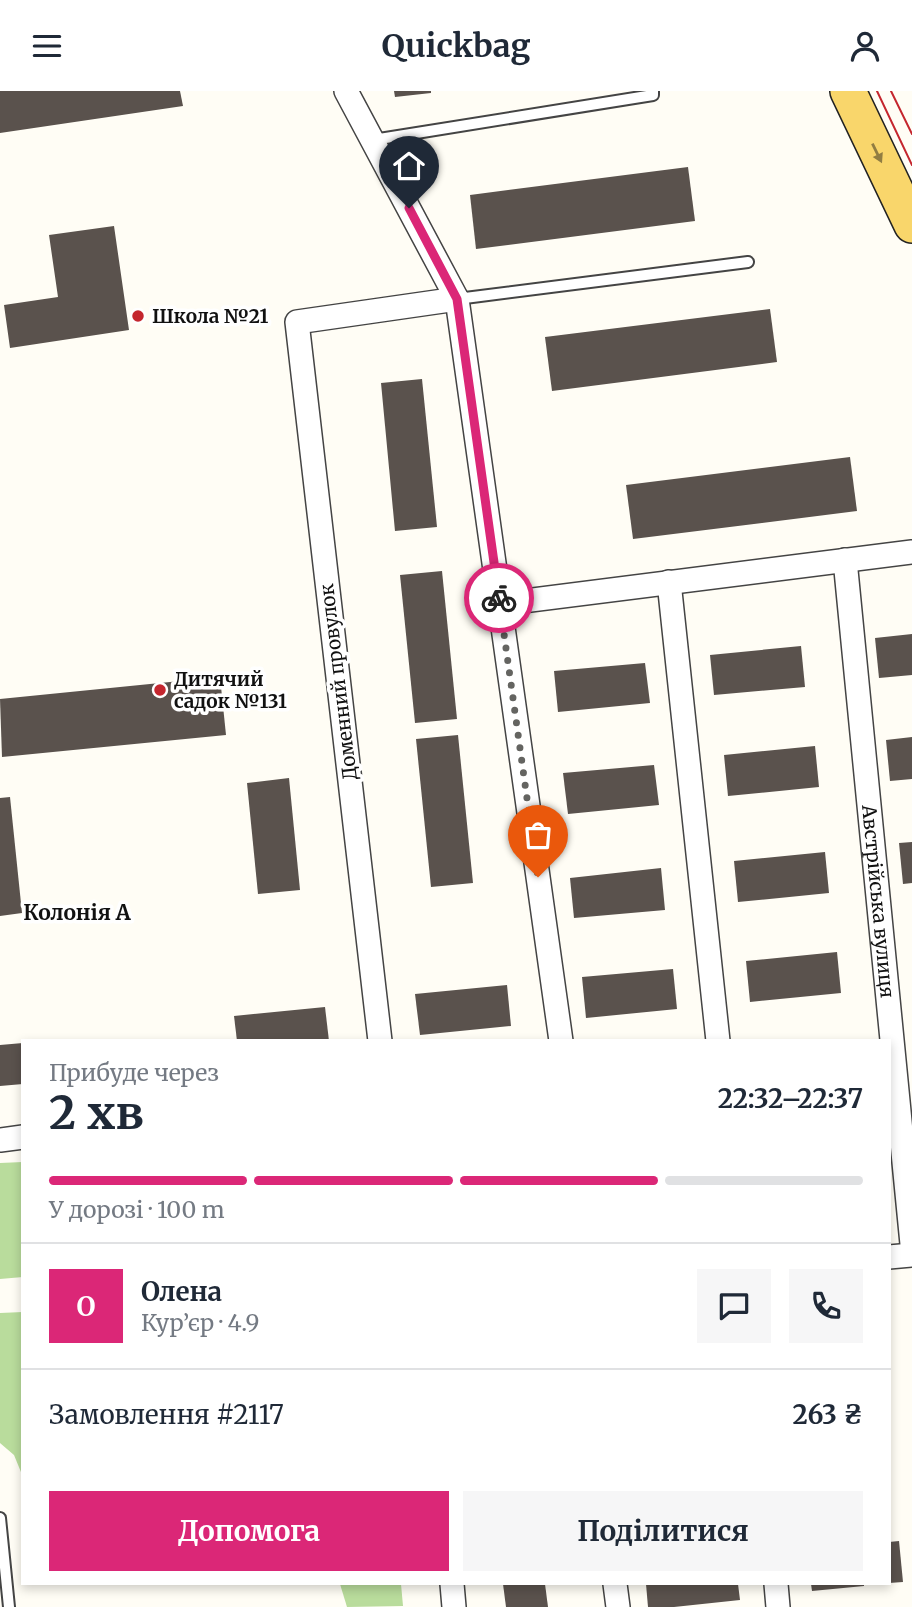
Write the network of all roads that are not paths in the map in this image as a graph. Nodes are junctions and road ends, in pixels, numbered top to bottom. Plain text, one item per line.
1 (346, 91) edge
2 (653, 91) edge
3 (848, 91) edge
4 (373, 140) junction
5 (912, 225) edge
6 (748, 262) dead end
7 (457, 299) junction
8 (912, 552) edge
9 (845, 560) junction
10 (669, 582) junction
11 (500, 604) junction
12 (380, 1039) edge
13 (561, 1039) edge
14 (718, 1039) edge
15 (891, 1039) edge
16 (891, 1043) edge
17 (21, 1137) edge
18 (0, 1140) edge
19 (902, 1159) edge
20 (912, 1244) edge
21 (912, 1255) edge
22 (891, 1257) edge
23 (0, 1518) edge
24 (452, 1585) edge
25 (615, 1585) edge
26 (776, 1585) edge
27 (9, 1607) edge
28 (454, 1607) edge
29 (618, 1607) edge
30 (778, 1607) edge

1 - 4 street
2 - 4 lane
3 -> 5 main road
4 - 7 street
6 - 7 lane
7 - 11 street
7 - 12 street, Доменний провулок
8 - 9 street
9 - 10 street
9 - 15 street, Австрійська вулиця
10 - 11 street
10 - 14 street
11 - 13 street
16 - 19 street, Австрійська вулиця
17 - 18 street
19 - 20 street, Австрійська вулиця
21 - 22 street
23 - 27 lane
24 - 28 street
25 - 29 street
26 - 30 street

